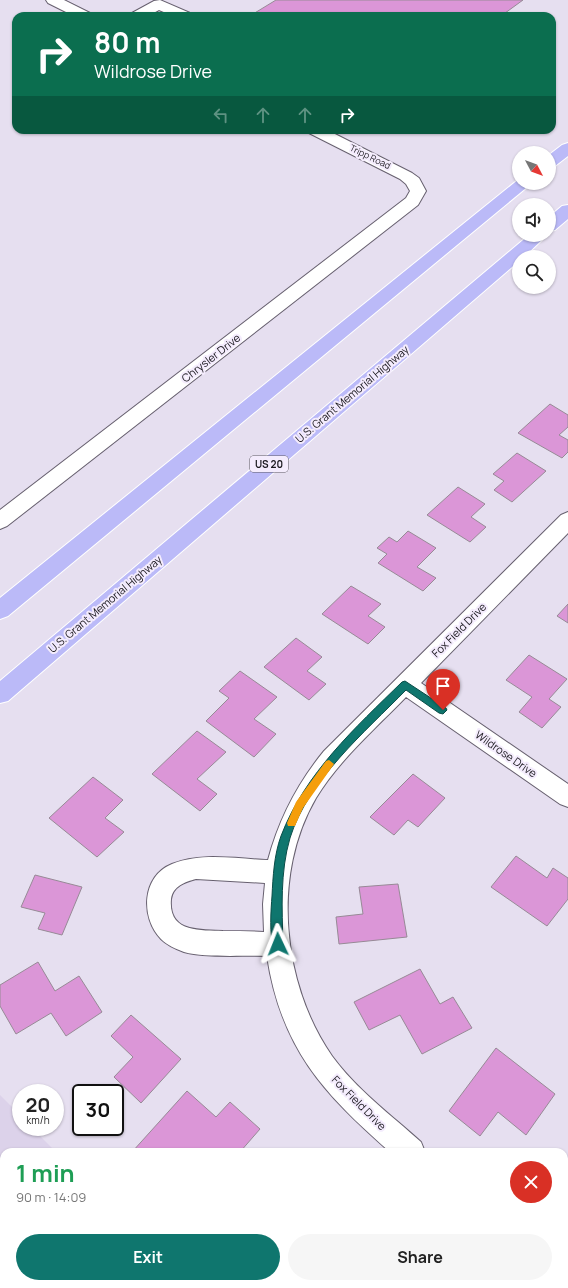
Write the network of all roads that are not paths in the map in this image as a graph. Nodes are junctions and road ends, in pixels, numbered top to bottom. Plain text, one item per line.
1 (52, 0) edge
2 (163, 2) edge
3 (77, 12) edge
4 (144, 12) edge
5 (179, 12) edge
6 (323, 134) edge
7 (568, 148) edge
8 (556, 157) edge
9 (515, 190) edge
10 (418, 191) joint
11 (568, 210) edge
12 (556, 220) edge
13 (531, 242) edge
14 (0, 520) edge
15 (568, 520) edge
16 (0, 610) edge
17 (405, 684) junction
18 (0, 694) edge
19 (568, 797) edge
20 (279, 872) junction
21 (278, 944) junction
22 (407, 1148) edge

1 - 3 street
2 - 4 street
2 - 5 street
6 - 10 street, Tripp Road
7 - 8 main road
9 - 16 main road
10 - 14 street, Chrysler Drive
11 - 12 main road
13 - 18 main road, U.S. Grant Memorial Highway / US 20
15 - 17 street, Fox Field Drive
17 - 19 street, Wildrose Drive
17 - 20 street, Fox Field Drive
20 - 21 street, Fox Field Drive
20 - 21 street
21 - 22 street, Fox Field Drive

